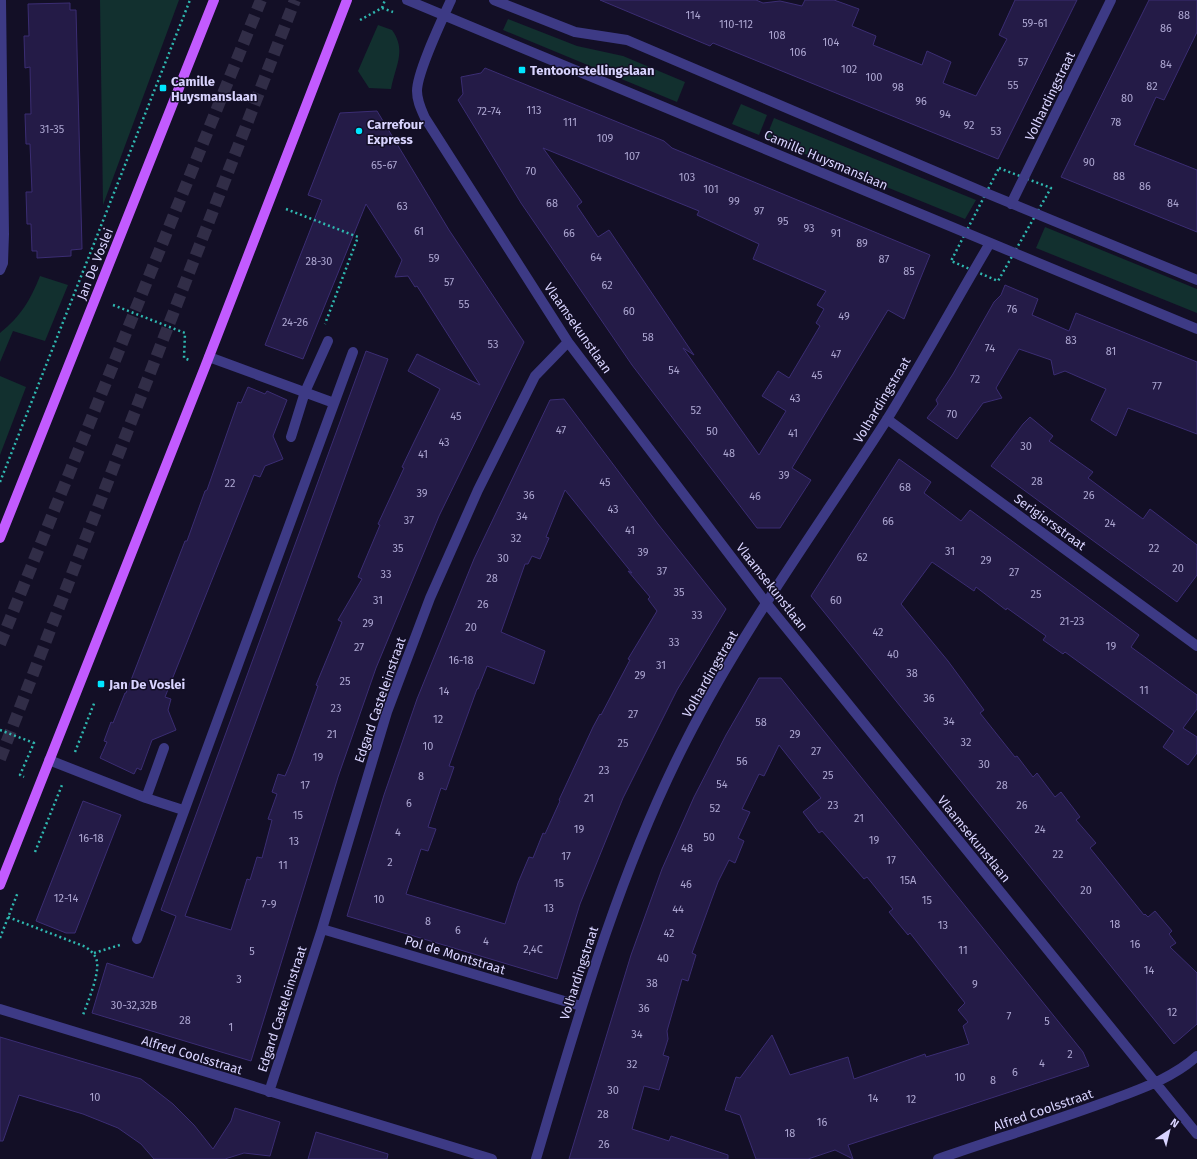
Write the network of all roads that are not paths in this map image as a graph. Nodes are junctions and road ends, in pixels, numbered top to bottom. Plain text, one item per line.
1 (1, 0) edge
2 (214, 0) edge
3 (347, 0) edge
4 (407, 0) edge
5 (451, 0) edge
6 (494, 0) edge
7 (1111, 0) edge
8 (444, 15) junction
9 (1012, 204) junction
10 (990, 243) junction
11 (0, 270) edge
12 (1197, 280) edge
13 (1197, 329) edge
14 (328, 341) road end
15 (568, 342) junction
16 (353, 352) dead end
17 (209, 357) junction
18 (305, 392) junction
19 (334, 403) junction
20 (887, 419) junction
21 (291, 436) dead end
22 (0, 538) edge
23 (767, 604) junction
24 (1197, 646) edge
25 (164, 748) dead end
26 (49, 760) junction
27 (146, 798) junction
28 (183, 810) junction
29 (0, 885) edge
30 (322, 929) junction
31 (137, 939) road end
32 (581, 1006) junction
33 (0, 1009) edge
34 (1197, 1056) edge
35 (1155, 1083) junction
36 (269, 1092) junction
37 (1197, 1134) edge
38 (492, 1159) edge
39 (536, 1159) edge
40 (938, 1159) edge

1 - 11 street
2 - 22 main road, Jan De Voslei
3 - 17 main road
4 - 8 street, Camille Huysmanslaan
5 - 8 street
6 - 9 street
7 - 9 street, Volhardingstraat
8 - 10 street, Camille Huysmanslaan
8 - 15 street, Vlaamsekunstlaan
9 - 12 street
10 - 13 street, Camille Huysmanslaan
10 - 20 street, Volhardingstraat
14 - 18 street
15 - 23 street, Vlaamsekunstlaan
15 - 30 street, Edgard Casteleinstraat
16 - 19 street
17 - 18 street
17 - 26 main road
18 - 19 street
18 - 21 street
19 - 28 street
20 - 23 street, Volhardingstraat
20 - 24 street, Serigiersstraat
23 - 32 street, Volhardingstraat
23 - 35 street, Vlaamsekunstlaan
25 - 27 street
26 - 27 street
26 - 29 main road
27 - 28 street
28 - 31 street
30 - 32 street, Pol de Montstraat
30 - 36 street, Edgard Casteleinstraat
32 - 39 street, Volhardingstraat
33 - 36 street, Alfred Coolsstraat
34 - 35 street, Alfred Coolsstraat
35 - 37 street, Vlaamsekunstlaan
35 - 40 street, Alfred Coolsstraat
36 - 38 street, Alfred Coolsstraat

